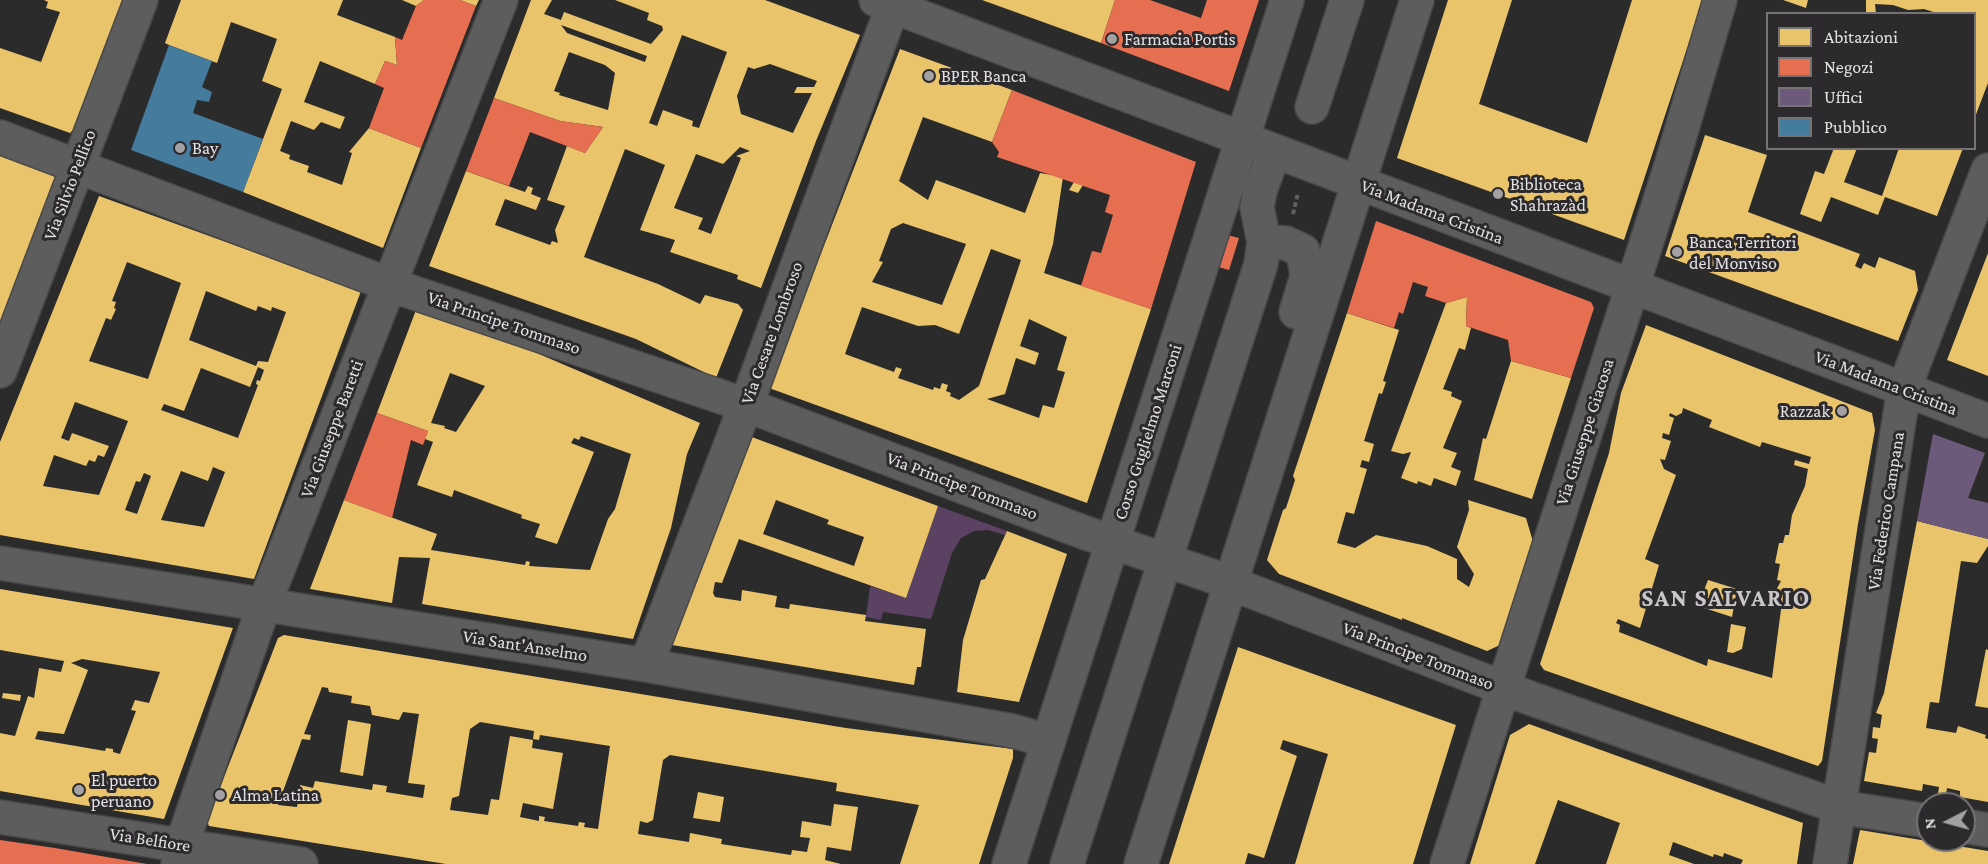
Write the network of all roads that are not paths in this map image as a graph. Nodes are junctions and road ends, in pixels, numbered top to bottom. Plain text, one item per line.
1 (141, 0) edge
2 (501, 0) edge
3 (1287, 0) edge
4 (1347, 0) edge
5 (1417, 0) edge
6 (1720, 0) edge
7 (888, 2) edge
8 (1312, 107) dead end
9 (0, 137) edge
10 (1242, 140) junction
11 (1274, 152) junction
12 (77, 165) junction
13 (1988, 170) edge
14 (1358, 184) junction
15 (1264, 242) junction
16 (388, 284) junction
17 (1630, 288) junction
18 (0, 371) edge
19 (1904, 389) junction
20 (746, 405) junction
21 (1988, 421) edge
22 (1248, 525) junction
23 (1113, 542) junction
24 (1166, 560) junction
25 (0, 563) edge
26 (1230, 584) junction
27 (264, 605) junction
28 (646, 665) junction
29 (1504, 689) junction
30 (1048, 741) junction
31 (1839, 807) junction
32 (0, 817) edge
33 (1916, 819) edge
34 (180, 854) edge
35 (301, 864) edge
36 (1009, 864) edge
37 (1068, 864) edge
38 (1141, 864) edge
39 (1447, 864) edge
40 (1830, 864) edge

1 - 12 street, Via Silvio Pellico
2 - 16 street, Via Giuseppe Baretti
3 - 10 street, Corso Guglielmo Marconi
4 - 8 street
5 - 14 street
6 - 17 street, Via Giuseppe Giacosa
7 - 10 street, Via Madama Cristina
7 - 20 street, Via Cesare Lombroso
9 - 12 street, Via Principe Tommaso
10 - 11 street, Via Madama Cristina
10 - 23 street, Corso Guglielmo Marconi
11 - 14 street, Via Madama Cristina
11 - 15 street
12 - 16 street, Via Principe Tommaso
12 - 18 street, Via Silvio Pellico
13 - 19 street, Via Federico Campana
14 - 17 street, Via Madama Cristina
14 - 22 street
15 - 22 street
15 - 24 street
16 - 20 street, Via Principe Tommaso
16 - 27 street, Via Giuseppe Baretti
17 - 19 street, Via Madama Cristina
17 - 29 street, Via Giuseppe Giacosa
19 - 21 street, Via Madama Cristina
19 - 31 street, Via Federico Campana
20 - 23 street, Via Principe Tommaso
20 - 28 street, Via Cesare Lombroso
22 - 26 street
23 - 24 street, Via Principe Tommaso
23 - 30 street, Corso Guglielmo Marconi
24 - 26 street, Via Principe Tommaso
24 - 37 street
25 - 27 street, Via Sant'Anselmo
26 - 29 street, Via Principe Tommaso
26 - 38 street
27 - 28 street, Via Sant'Anselmo
27 - 34 street, Via Giuseppe Baretti
28 - 30 street, Via Sant'Anselmo
29 - 31 street, Via Principe Tommaso
29 - 39 street, Via Giuseppe Giacosa
30 - 36 street, Corso Guglielmo Marconi
31 - 33 street, Via Principe Tommaso
31 - 40 street, Via Federico Campana
32 - 34 street, Via Belfiore
34 - 35 street, Via Belfiore

